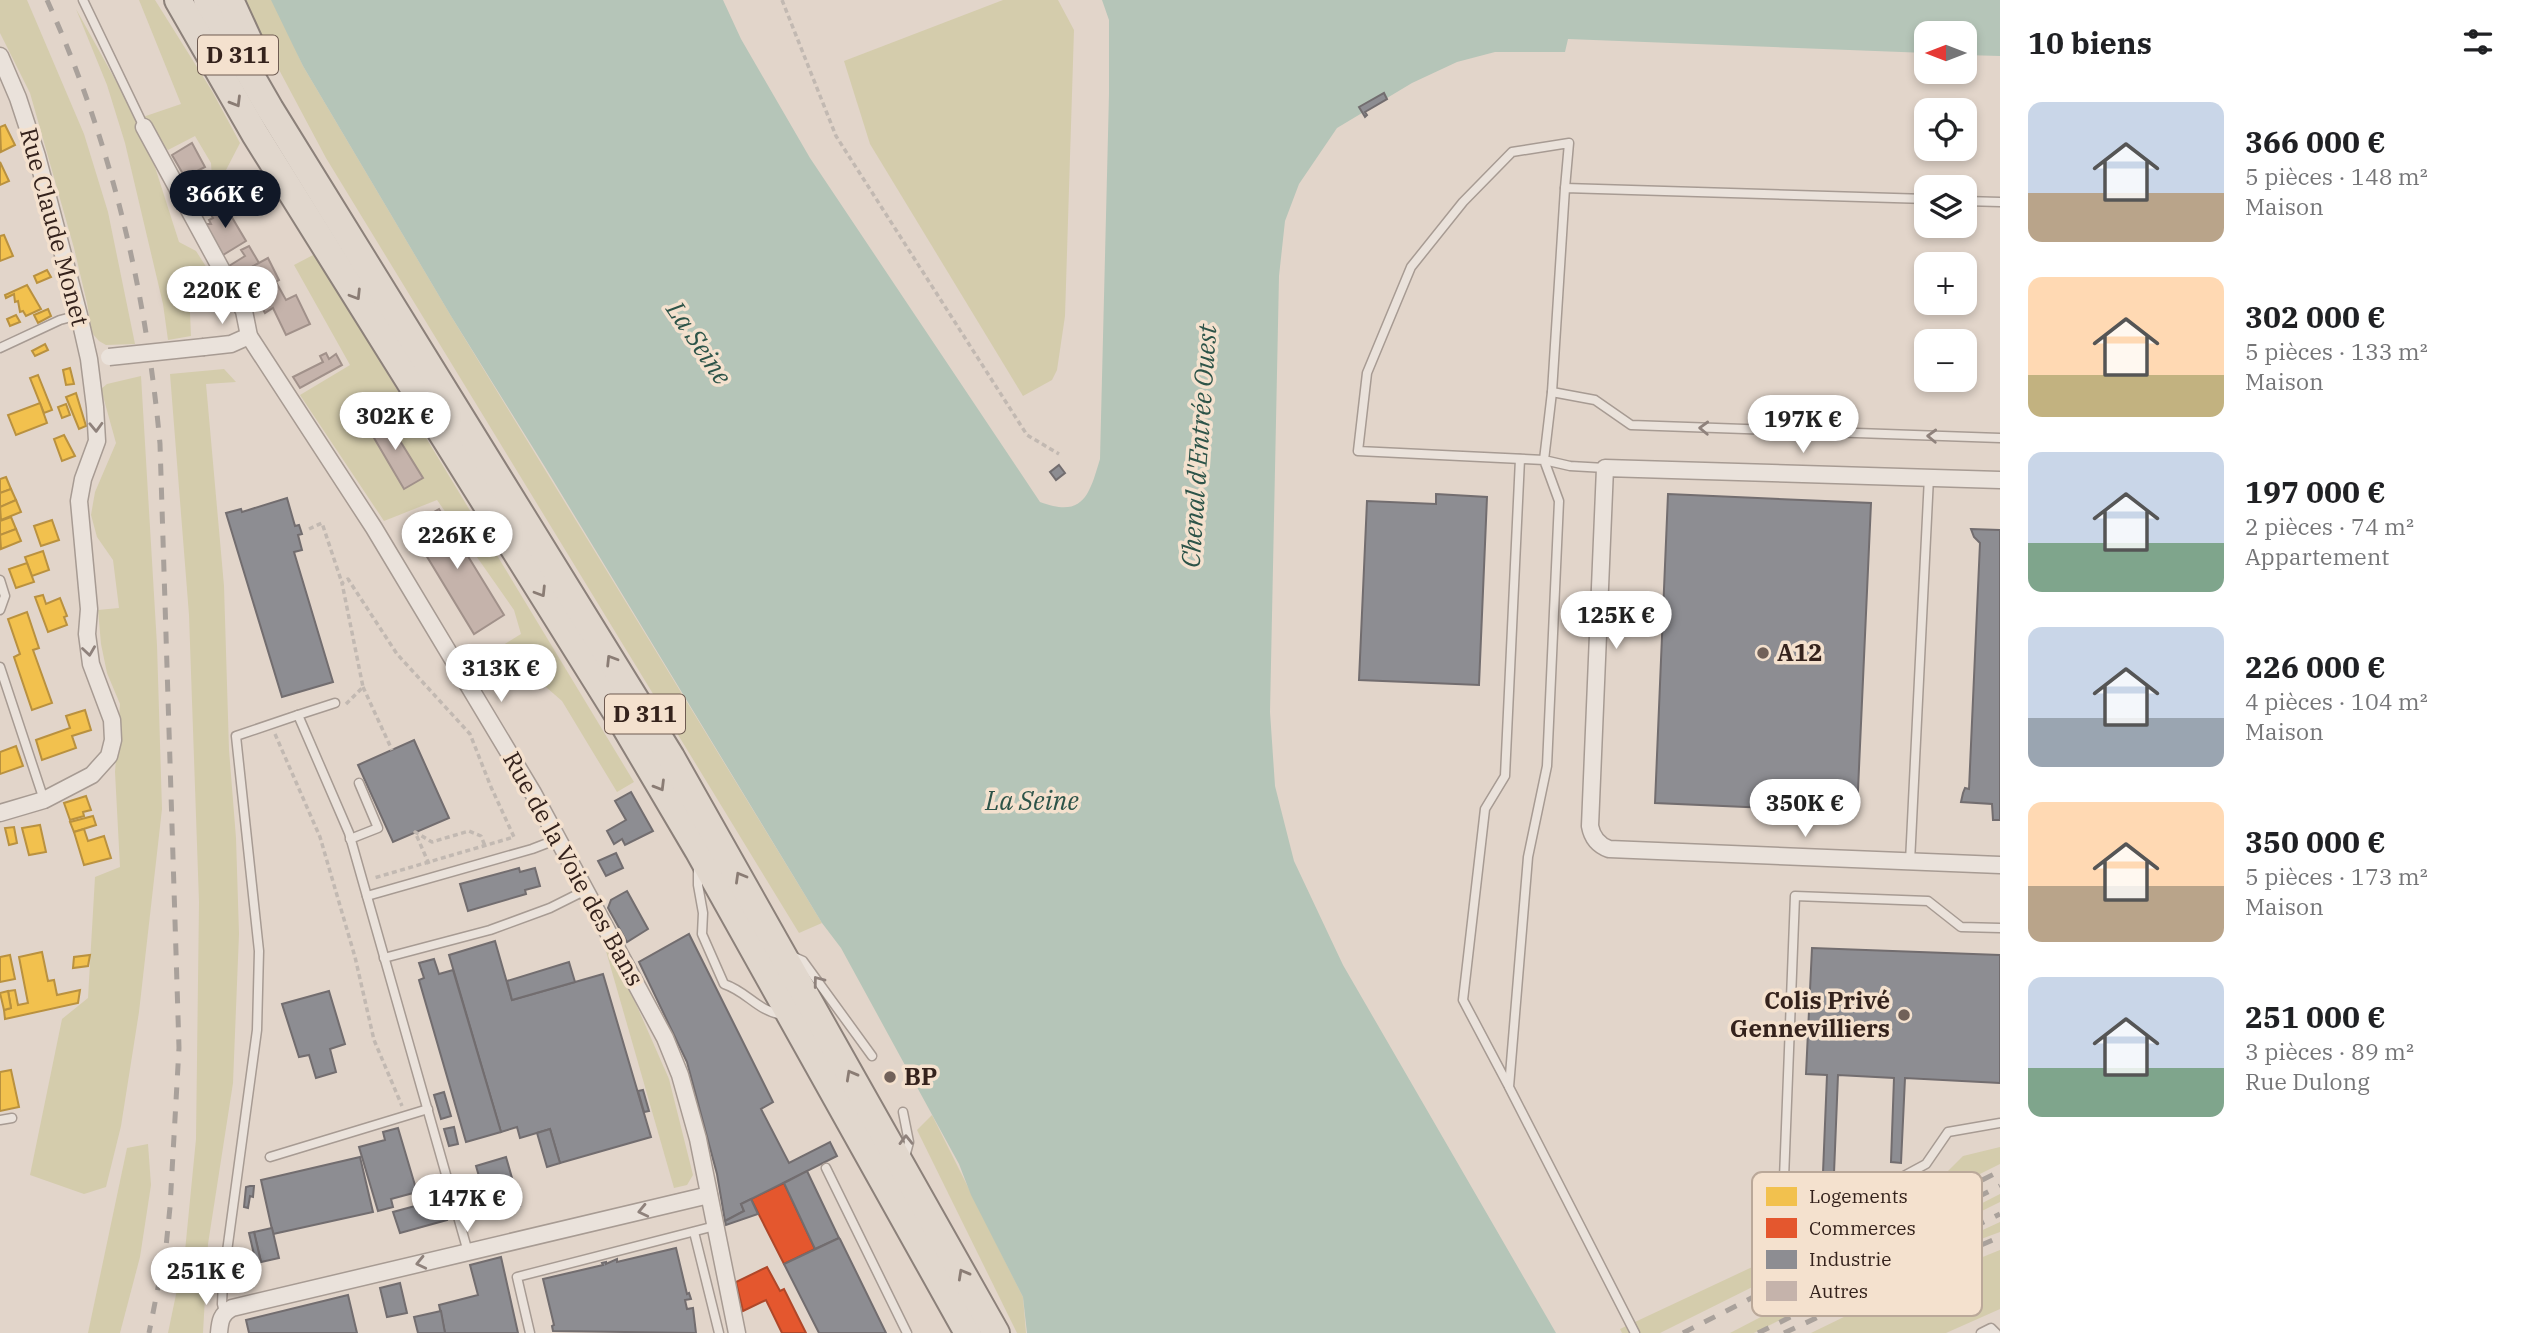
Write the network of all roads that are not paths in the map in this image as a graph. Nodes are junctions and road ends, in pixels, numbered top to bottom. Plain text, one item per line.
1 (83, 0) edge
2 (178, 0) edge
3 (207, 0) edge
4 (230, 0) edge
5 (0, 56) edge
6 (270, 109) junction
7 (144, 127) joint
8 (1565, 188) junction
9 (1914, 199) edge
10 (1977, 201) edge
11 (2000, 202) edge
12 (79, 315) junction
13 (249, 336) junction
14 (0, 348) edge
15 (89, 359) junction
16 (1552, 392) junction
17 (2000, 438) edge
18 (1520, 459) junction
19 (1544, 460) junction
20 (1605, 468) junction
21 (1929, 477) junction
22 (2000, 480) edge
23 (0, 580) edge
24 (0, 610) edge
25 (0, 667) edge
26 (339, 705) road end
27 (298, 715) junction
28 (359, 783) dead end
29 (44, 800) junction
30 (0, 813) edge
31 (350, 839) junction
32 (558, 839) junction
33 (698, 850) junction
34 (1910, 862) junction
35 (2000, 865) edge
36 (586, 890) junction
37 (367, 896) junction
38 (2000, 928) edge
39 (783, 952) junction
40 (384, 958) junction
41 (790, 1016) junction
42 (872, 1056) dead end
43 (1509, 1087) junction
44 (428, 1109) junction
45 (903, 1112) dead end
46 (12, 1118) dead end
47 (0, 1121) edge
48 (2000, 1123) edge
49 (270, 1157) dead end
50 (902, 1167) junction
51 (826, 1168) dead end
52 (1784, 1172) edge
53 (1911, 1172) edge
54 (709, 1195) junction
55 (715, 1226) junction
56 (694, 1232) junction
57 (468, 1252) junction
58 (228, 1310) junction
59 (219, 1333) edge
60 (530, 1333) edge
61 (719, 1333) edge
62 (737, 1333) edge
63 (907, 1333) edge
64 (968, 1333) edge
65 (996, 1333) edge
66 (1635, 1333) edge
67 (1981, 1333) edge
68 (1996, 1333) edge

1 - 7 lane
2 -> 33 main road, D 311
3 - 6 main road, D 311
4 - 6 main road
5 - 12 street, Rue Claude Monet
39 -> 6 main road, D 311
7 - 13 street, Rue de la Voie des Bans
8 - 9 lane
8 - 16 lane
8 - 18 lane
10 - 11 lane
12 - 14 lane
12 - 15 street, Rue Claude Monet
13 - 15 street, bridge
13 - 32 street, Rue de la Voie des Bans
15 -> 29 street, Rue Claude Monet
17 -> 16 lane
16 - 19 lane
18 - 19 lane
18 - 43 lane
19 - 20 lane
19 - 43 lane
20 - 21 street
20 - 34 street
21 - 22 street
21 - 34 lane
23 - 24 lane
25 - 29 lane
26 - 27 lane
27 - 31 lane
27 - 58 lane
28 - 31 lane
29 - 30 street, Rue Claude Monet
31 - 37 lane
32 - 36 street, Rue de la Voie des Bans
32 - 37 lane
33 - 41 main road, D 311
33 - 41 lane
34 - 35 street
36 - 40 lane
36 - 54 street, Rue de la Voie des Bans
37 - 40 lane
38 - 52 lane
42 -> 39 lane
50 -> 39 main road, D 311
40 - 44 lane
41 - 64 main road, D 311
43 - 66 lane
44 - 49 lane
44 - 57 lane
50 -> 45 lane
46 - 47 lane
48 - 53 lane
65 -> 50 main road, D 311
51 - 63 lane
54 - 55 street, Rue de la Voie des Bans
54 -> 57 street
55 - 56 lane
55 - 62 street, Rue de la Voie des Bans
56 - 60 lane
56 - 61 lane
57 -> 58 street
58 - 59 street
67 - 68 lane

